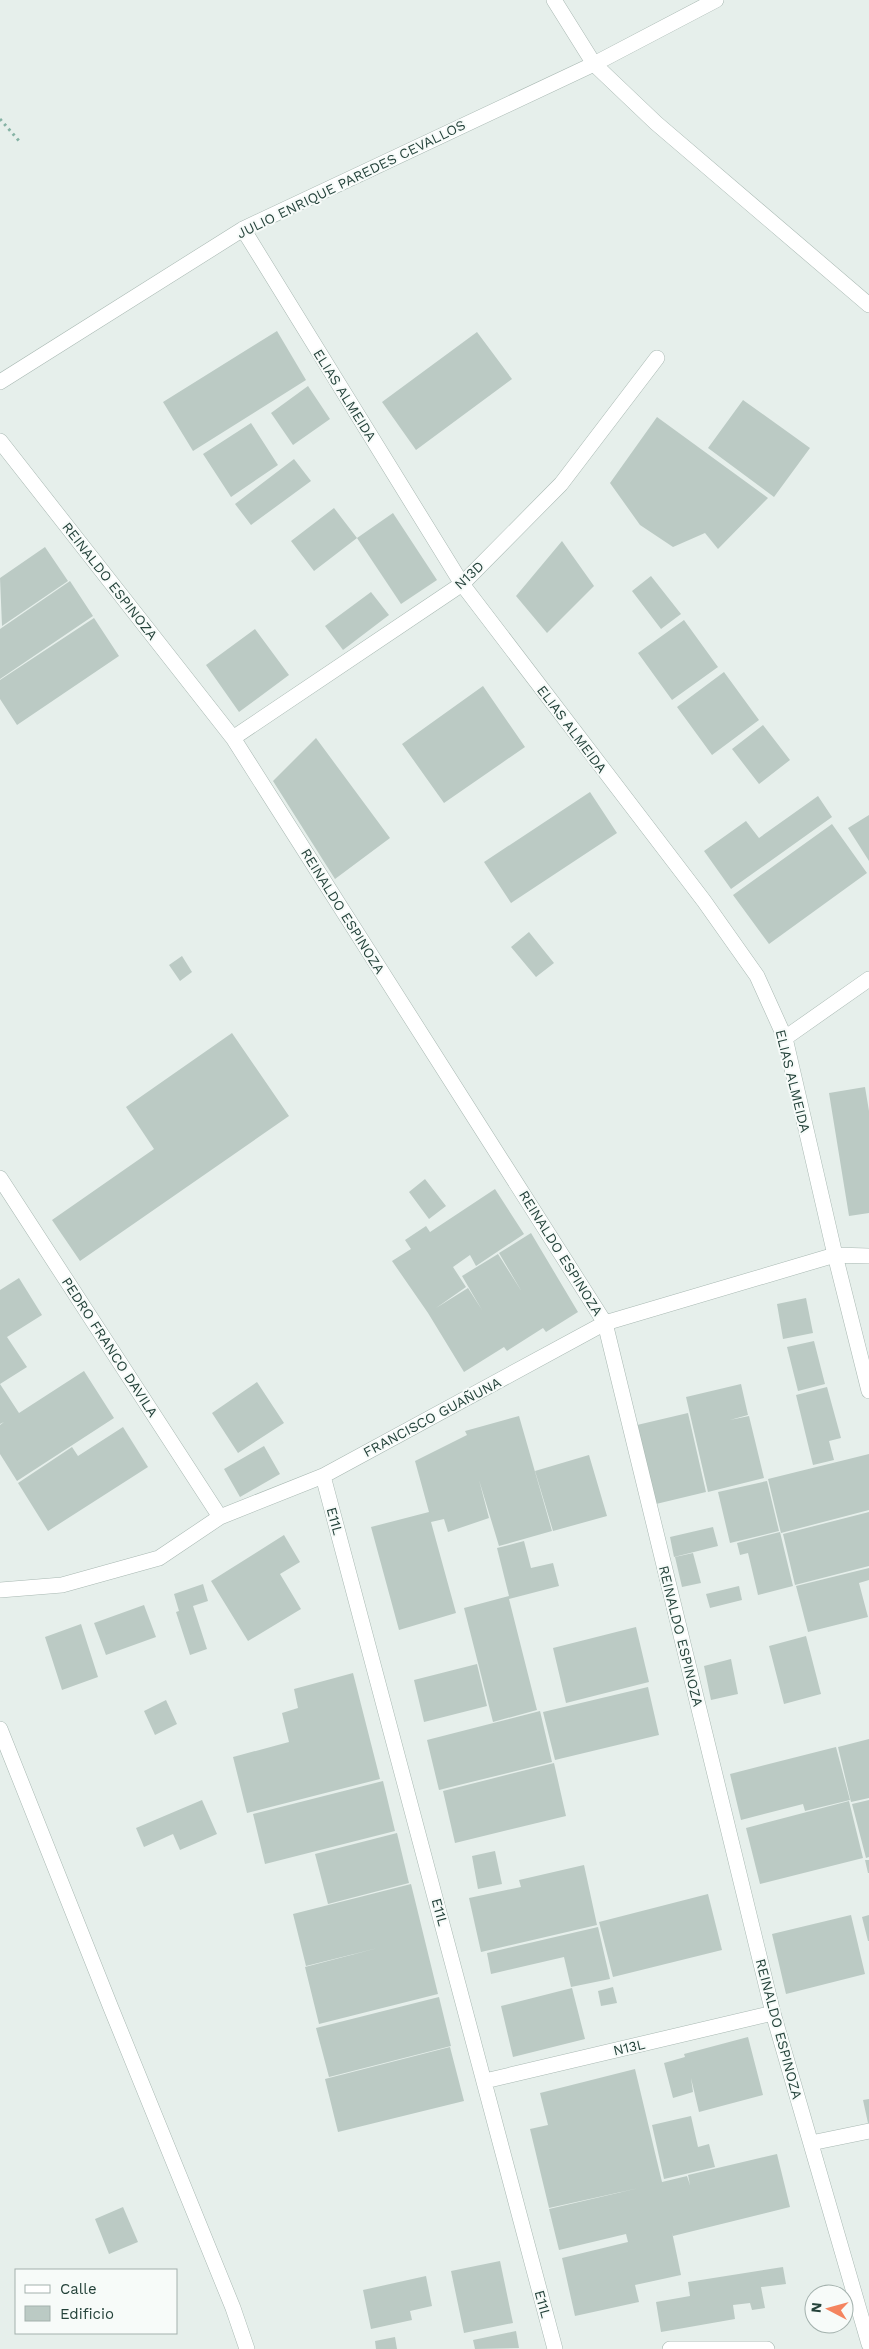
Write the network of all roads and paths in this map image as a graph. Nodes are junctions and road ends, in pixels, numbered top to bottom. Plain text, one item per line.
1 (554, 0) edge
2 (716, 0) edge
3 (594, 64) junction
4 (0, 119) edge
5 (20, 142) dead end
6 (243, 229) junction
7 (869, 305) edge
8 (657, 358) dead end
9 (0, 382) edge
10 (0, 442) edge
11 (462, 584) junction
12 (233, 738) junction
13 (869, 979) edge
14 (785, 1038) junction
15 (0, 1178) edge
16 (835, 1255) junction
17 (869, 1256) edge
18 (606, 1323) junction
19 (869, 1391) edge
20 (323, 1476) junction
21 (220, 1517) junction
22 (0, 1590) edge
23 (0, 1729) edge
24 (773, 2013) junction
25 (485, 2081) junction
26 (869, 2131) edge
27 (811, 2144) junction
28 (869, 2344) edge
29 (247, 2349) edge
30 (555, 2349) edge
31 (670, 2349) edge
32 (767, 2349) edge

1 - 3 street
2 - 3 street, JULIO ENRIQUE PAREDES CEVALLOS
3 - 6 street, JULIO ENRIQUE PAREDES CEVALLOS
3 - 7 street
4 - 5 path
6 - 9 street, JULIO ENRIQUE PAREDES CEVALLOS
6 - 11 street, ELIAS ALMEIDA
8 - 11 street, N13D
10 - 12 street, REINALDO ESPINOZA
11 - 12 street, N13D
11 - 14 street, ELIAS ALMEIDA
12 - 18 street, REINALDO ESPINOZA
13 - 14 street
14 - 16 street, ELIAS ALMEIDA
15 - 21 street, PEDRO FRANCO DAVILA
16 - 17 street, FRANCISCO GUAÑUNA
16 - 18 street, FRANCISCO GUAÑUNA
16 - 19 street, ELIAS ALMEIDA
18 - 20 street, FRANCISCO GUAÑUNA
18 - 24 street, REINALDO ESPINOZA
20 - 21 street, FRANCISCO GUAÑUNA
20 - 25 street, E11L
21 - 22 street, FRANCISCO GUAÑUNA
23 - 29 street
24 - 25 street, N13L
24 - 27 street, REINALDO ESPINOZA
25 - 30 street, E11L
26 - 27 street
27 - 28 street, REINALDO ESPINOZA
31 - 32 street

